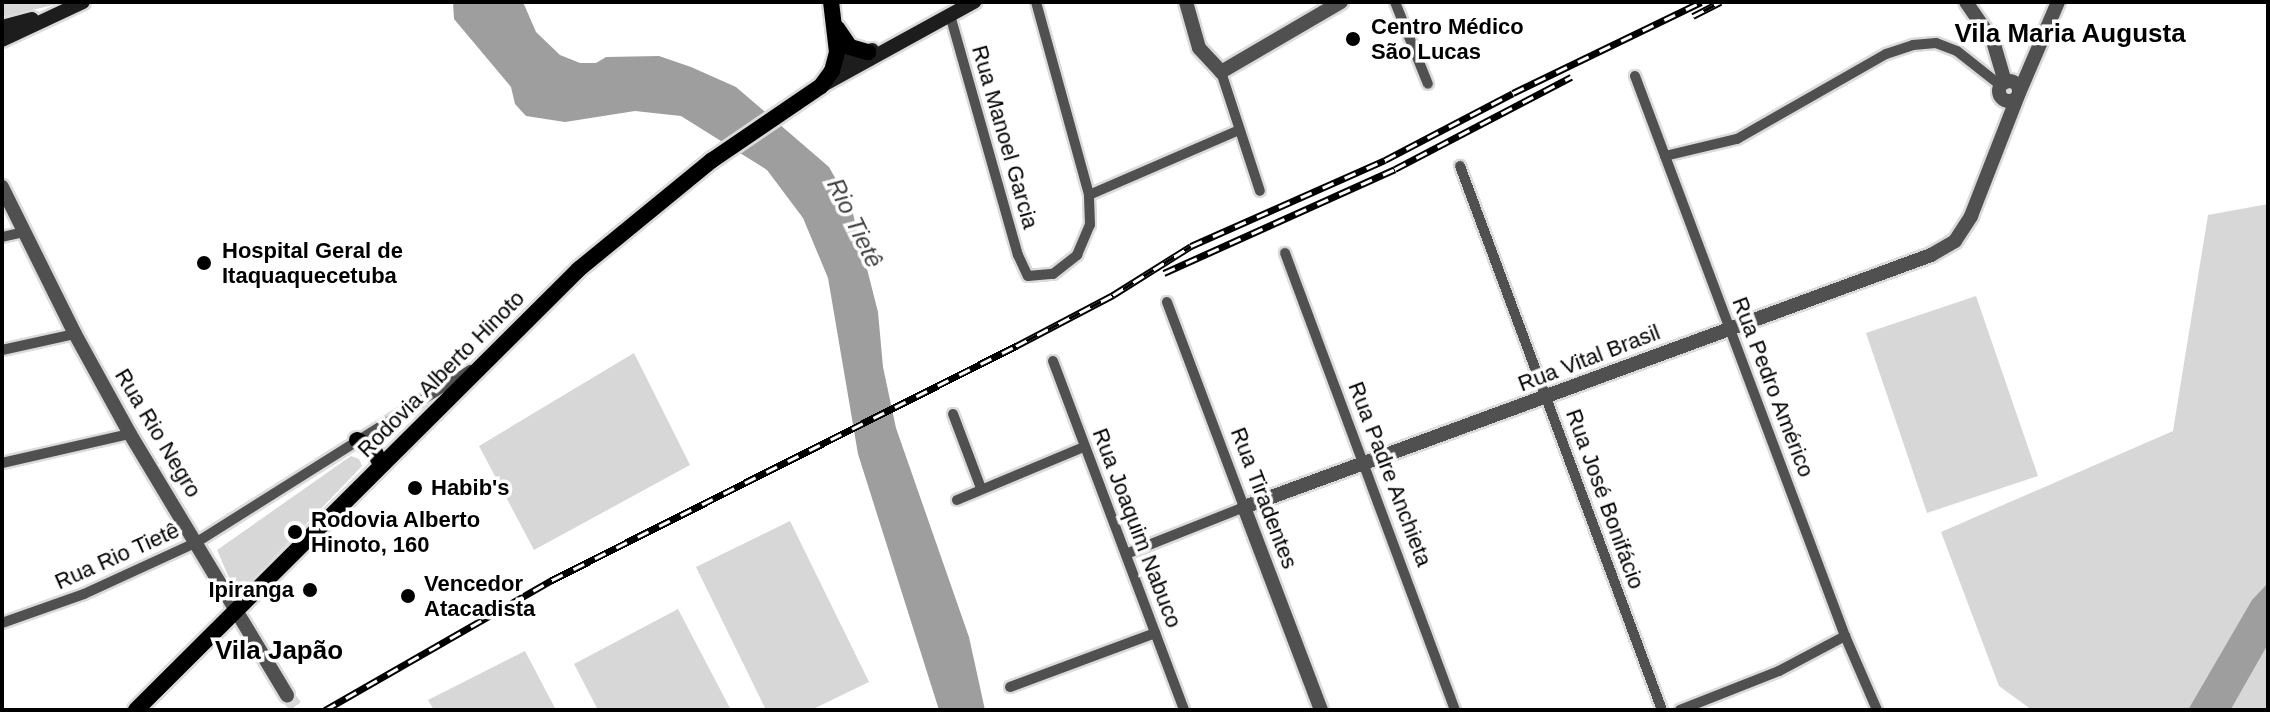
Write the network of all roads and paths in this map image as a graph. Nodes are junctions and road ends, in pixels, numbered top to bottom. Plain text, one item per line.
1 (831, 2) edge
2 (974, 2) edge
3 (1036, 2) edge
4 (1186, 2) edge
5 (1341, 2) edge
6 (1395, 2) edge
7 (1966, 2) edge
8 (2058, 2) edge
9 (77, 5) edge
10 (950, 15) junction
11 (836, 25) junction
12 (917, 32) junction
13 (6, 34) edge
14 (2, 47) edge
15 (868, 52) junction
16 (835, 65) junction
17 (1221, 72) junction
18 (1635, 76) dead end
19 (1428, 84) dead end
20 (821, 86) junction
21 (2009, 90) junction
22 (798, 100) junction
23 (1239, 130) junction
24 (1665, 156) junction
25 (1460, 166) dead end
26 (2, 187) edge
27 (1260, 191) dead end
28 (1089, 195) junction
29 (24, 232) junction
30 (2, 237) edge
31 (1285, 253) dead end
32 (1167, 302) dead end
33 (1730, 328) junction
34 (75, 334) junction
35 (2, 350) edge
36 (486, 361) junction
37 (1053, 361) dead end
38 (1546, 399) junction
39 (953, 414) dead end
40 (130, 434) junction
41 (357, 440) junction
42 (1084, 447) junction
43 (2, 463) edge
44 (381, 465) junction
45 (1362, 466) junction
46 (981, 488) junction
47 (957, 500) dead end
48 (1244, 507) junction
49 (197, 542) junction
50 (1126, 554) junction
51 (235, 613) junction
52 (2, 623) edge
53 (1155, 633) junction
54 (1845, 636) junction
55 (1010, 687) dead end
56 (287, 695) tunnel mouth
57 (136, 710) edge
58 (1184, 710) edge
59 (1321, 710) edge
60 (1455, 710) edge
61 (1662, 710) edge
62 (1680, 710) edge
63 (1877, 710) edge

1 - 11 main road
2 - 10 main road
3 - 28 street
4 - 17 street
5 - 17 street
6 - 19 street
7 - 21 street
8 - 21 street, Rua Vital Brasil
9 - 13 main road
10 - 12 main road
10 - 28 street, Rua Manoel Garcia
11 - 15 main road
11 - 16 main road
12 - 15 main road
12 - 20 main road
13 - 14 main road
15 - 16 main road
16 - 20 main road, Rodovia Alberto Hinoto
16 - 22 main road, Rodovia Alberto Hinoto
17 - 23 street
18 - 24 street, Rua Pedro Américo
20 - 22 main road, Rodovia Alberto Hinoto
21 - 24 street
21 - 33 street, Rua Vital Brasil
22 - 36 main road, Rodovia Alberto Hinoto
23 - 27 street
23 - 28 street
24 - 33 street, Rua Pedro Américo
25 - 38 street, Rua José Bonifácio
26 - 29 street, Rua Rio Negro
29 - 30 street
29 - 34 street, Rua Rio Negro
31 - 45 street, Rua Padre Anchieta
32 - 48 street, Rua Tiradentes
33 - 38 street, Rua Vital Brasil
33 - 54 street, Rua Pedro Américo
34 - 35 street
34 - 40 street, Rua Rio Negro
36 - 41 street, Rua Rio Tietê
36 - 44 main road, Rodovia Alberto Hinoto
37 - 42 street, Rua Joaquim Nabuco
38 - 45 street, Rua Vital Brasil
38 - 61 street, Rua José Bonifácio
39 - 46 street
40 - 43 street
40 - 49 street, Rua Rio Negro
41 - 44 main road
41 - 49 street, Rua Rio Tietê
42 - 46 street
42 - 50 street, Rua Joaquim Nabuco
44 - 51 main road, Rodovia Alberto Hinoto
45 - 48 street, Rua Vital Brasil
45 - 60 street, Rua Padre Anchieta
46 - 47 street
48 - 50 street, Rua Vital Brasil
48 - 59 street, Rua Tiradentes
49 - 51 street, Rua Rio Negro
49 - 52 street, Rua Rio Tietê
50 - 53 street, Rua Joaquim Nabuco
51 - 56 street, Rua Rio Negro
51 - 57 main road, Rodovia Alberto Hinoto
53 - 55 street
53 - 58 street, Rua Joaquim Nabuco
54 - 62 street
54 - 63 street, Rua Pedro Américo

